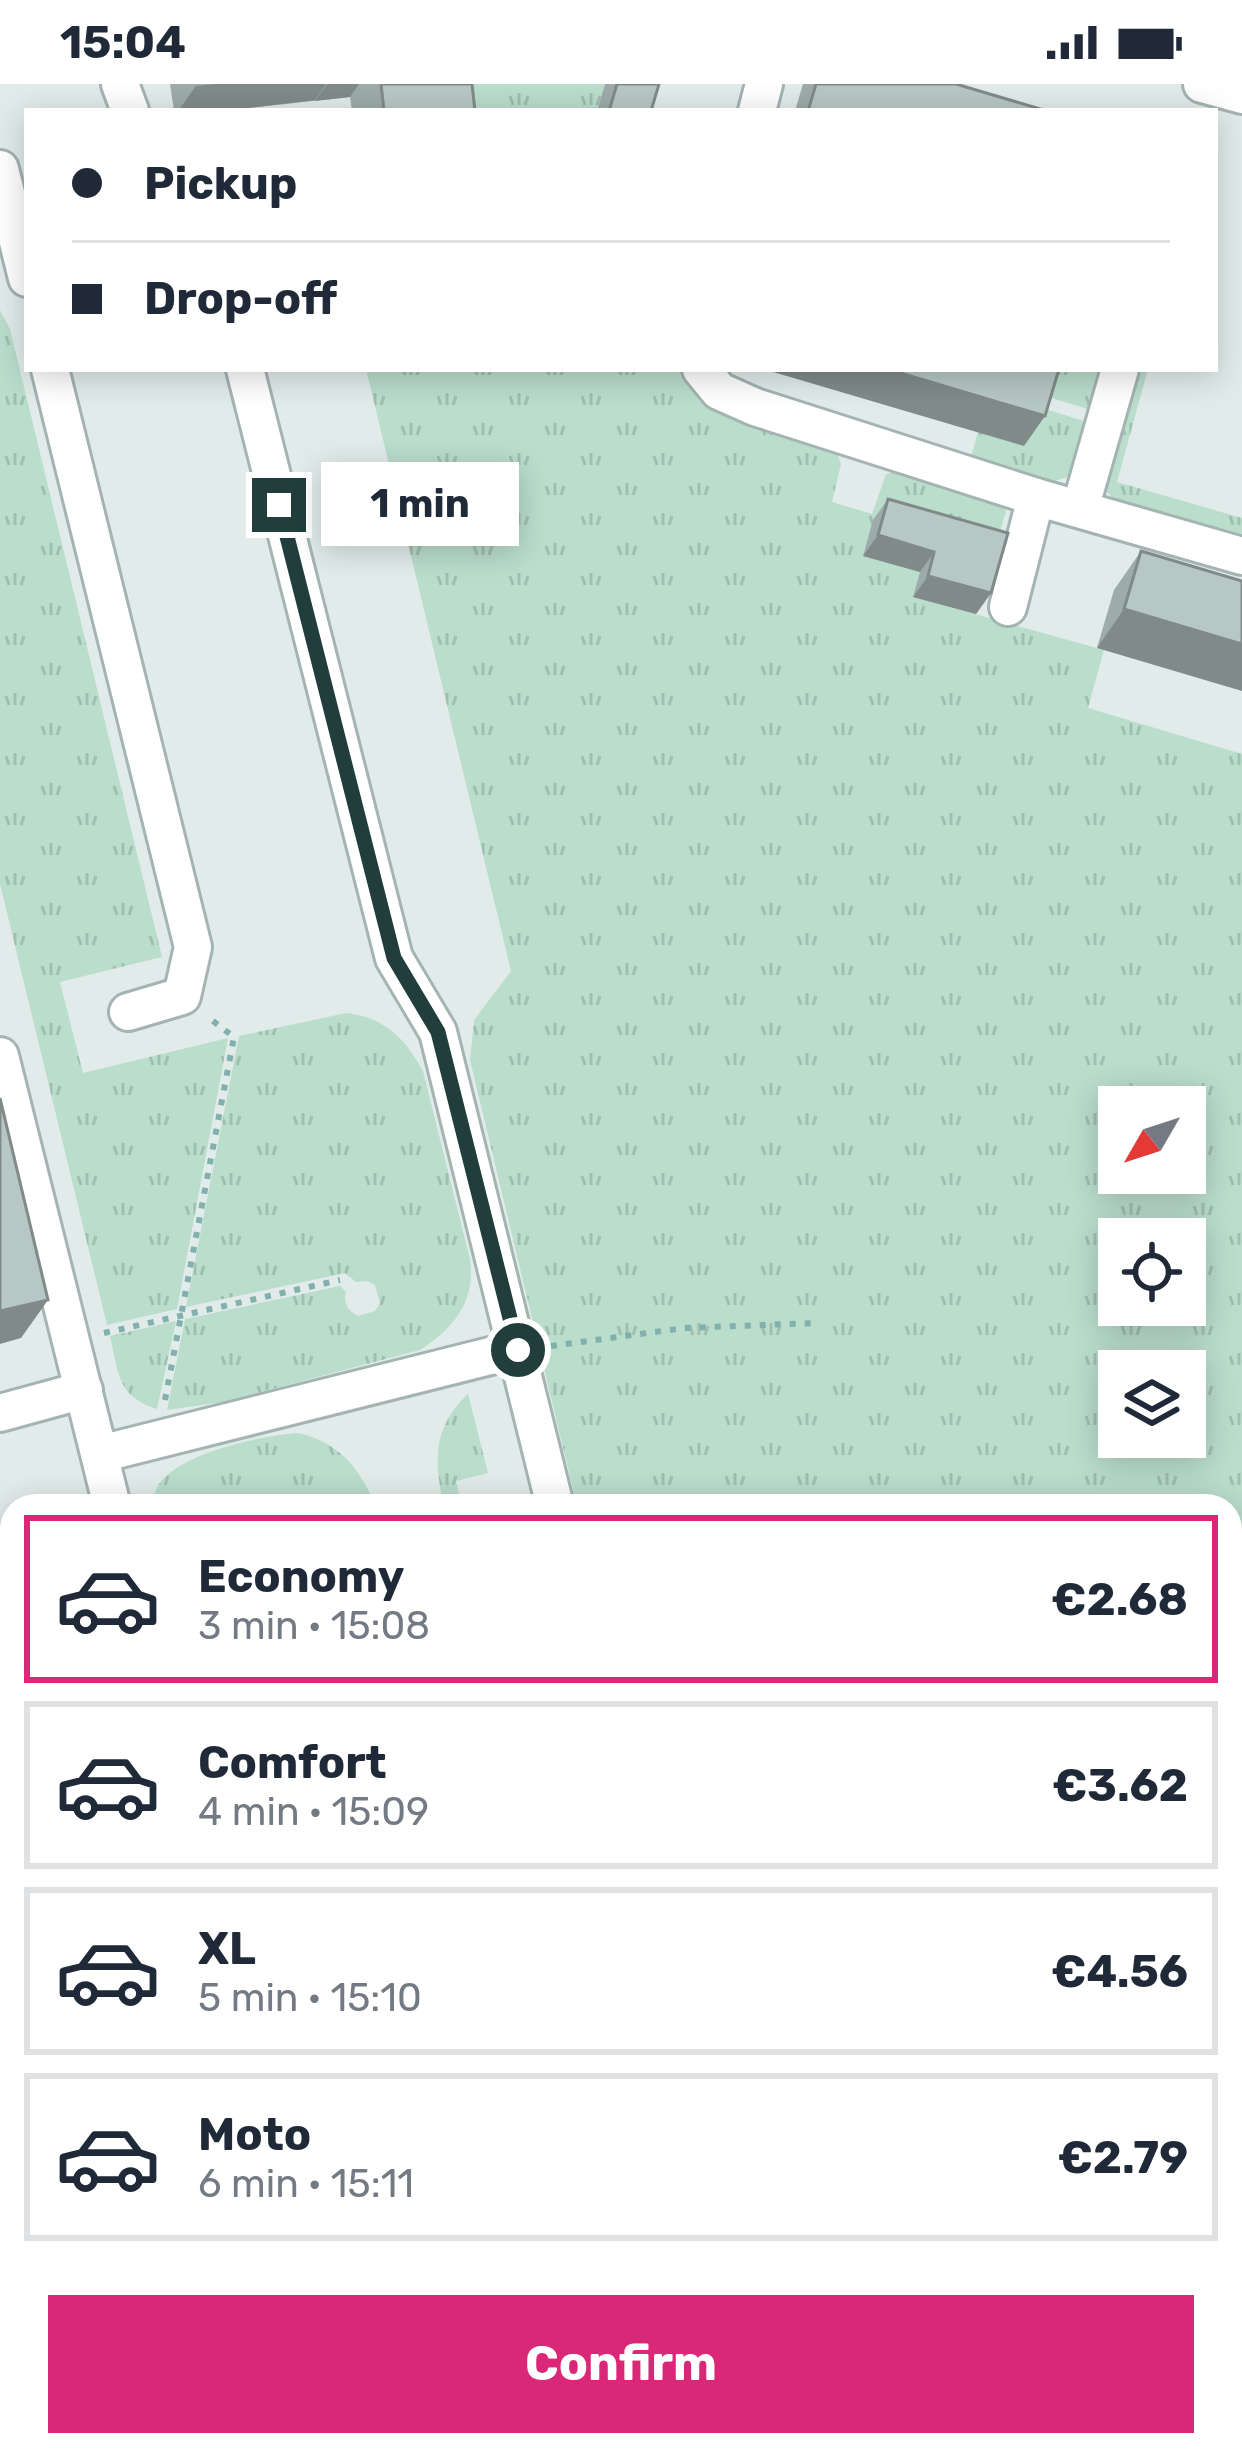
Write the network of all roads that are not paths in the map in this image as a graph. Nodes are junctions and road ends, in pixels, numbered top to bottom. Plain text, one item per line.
1 (1199, 84) edge
2 (1242, 95) edge
3 (0, 169) edge
4 (24, 266) edge
5 (51, 372) edge
6 (246, 372) edge
7 (703, 372) edge
8 (1119, 372) edge
9 (1036, 497) junction
10 (1081, 509) junction
11 (1242, 556) edge
12 (1008, 607) dead end
13 (128, 1012) dead end
14 (0, 1056) edge
15 (514, 1350) junction
16 (84, 1390) junction
17 (0, 1413) edge
18 (100, 1454) junction
19 (109, 1494) edge
20 (552, 1494) edge

1 - 2 lane
3 - 4 lane
5 - 13 lane
6 - 15 lane
7 - 9 lane
8 - 10 lane
9 - 10 lane
9 - 12 lane
10 - 11 lane
14 - 16 lane
15 - 18 lane
15 - 20 lane
16 - 17 lane
16 - 18 lane
18 - 19 lane

